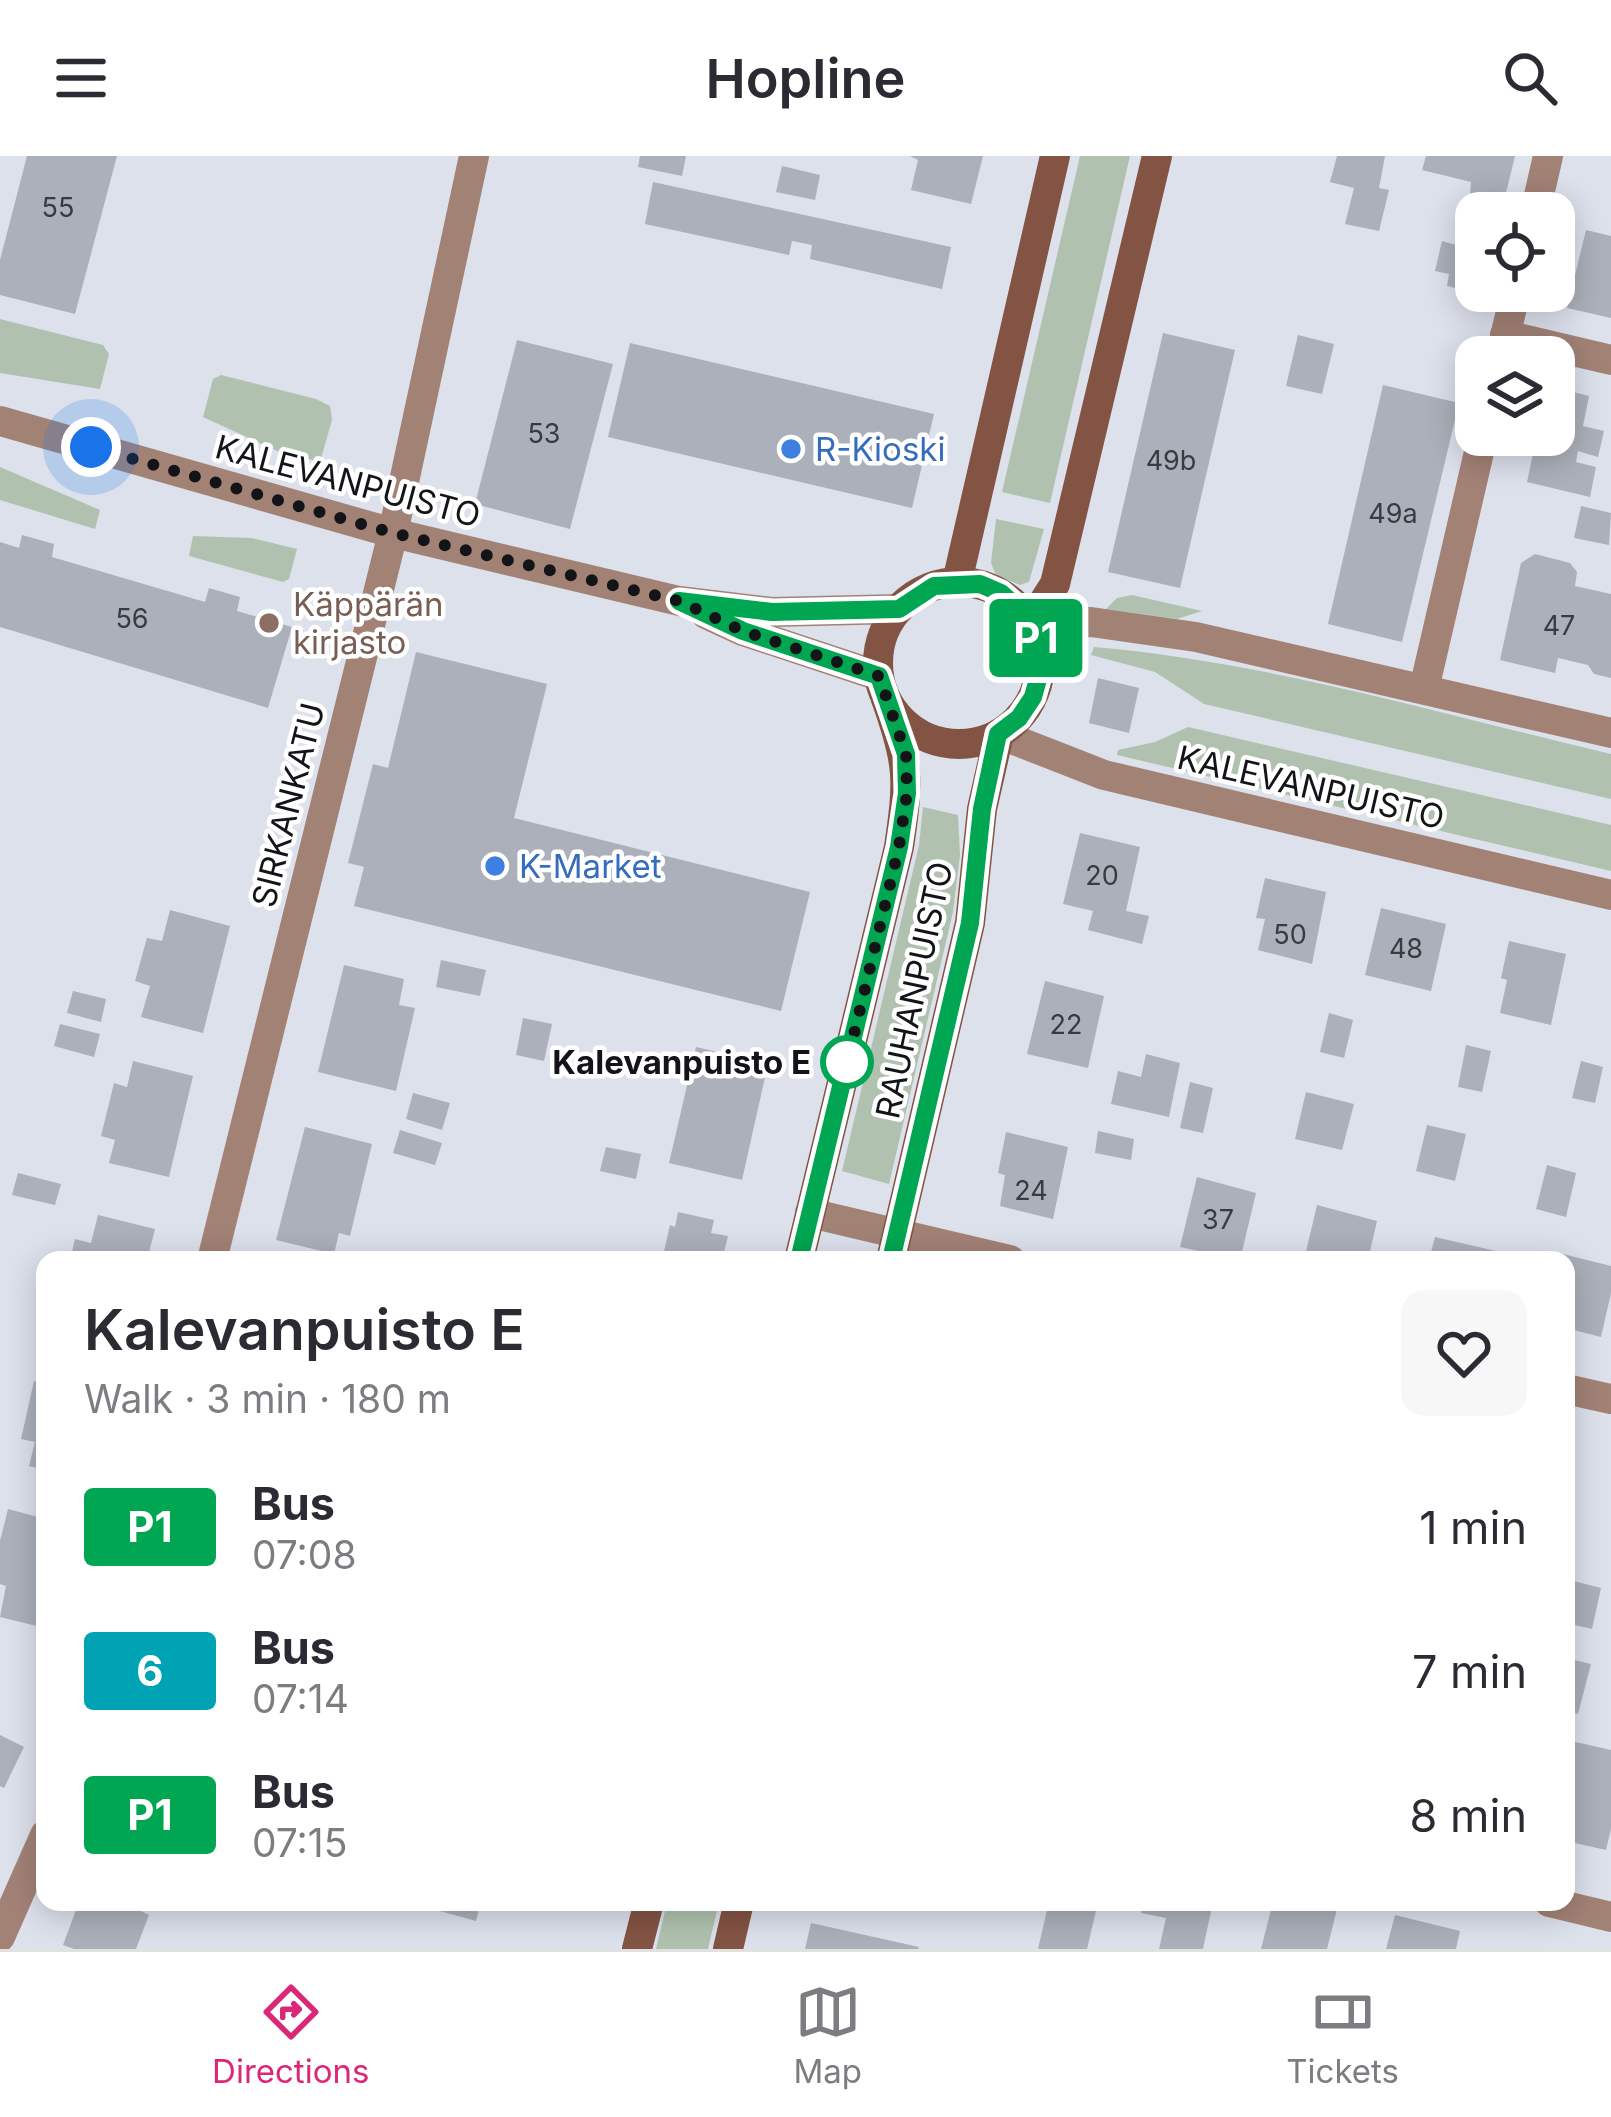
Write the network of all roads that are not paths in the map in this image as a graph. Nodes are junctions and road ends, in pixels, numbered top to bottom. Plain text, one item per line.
1 (475, 156) edge
2 (1055, 156) edge
3 (1157, 156) edge
4 (1548, 156) edge
5 (1540, 192) edge
6 (1575, 355) edge
7 (1611, 360) edge
8 (0, 421) edge
9 (1478, 456) edge
10 (393, 533) junction
11 (957, 582) junction
12 (679, 601) junction
13 (899, 609) junction
14 (1030, 623) junction
15 (882, 688) junction
16 (1424, 689) junction
17 (1611, 733) edge
18 (998, 734) junction
19 (1611, 895) edge
20 (810, 1213) junction
21 (894, 1247) edge
22 (214, 1251) edge
23 (801, 1251) edge
24 (930, 1251) edge
25 (1575, 1391) edge
26 (1611, 1400) edge
27 (36, 1855) edge
28 (1575, 1908) edge
29 (647, 1911) edge
30 (737, 1911) edge
31 (1611, 1917) edge
32 (0, 1936) edge
33 (637, 1949) edge
34 (728, 1949) edge

1 - 10 street, SIRKANKATU
2 - 11 main road
3 - 14 main road
4 - 5 street
6 - 7 street
8 - 10 street, KALEVANPUISTO
9 - 16 street
10 - 12 street, KALEVANPUISTO
10 - 22 street, SIRKANKATU
11 - 13 main road
11 - 14 main road
12 - 13 street, KALEVANPUISTO
12 - 15 street, KALEVANPUISTO
13 - 15 main road
14 - 16 street
14 - 18 main road
15 - 18 main road
15 - 20 main road, RAUHANPUISTO
16 - 17 street
18 - 19 street, KALEVANPUISTO
18 - 21 main road, RAUHANPUISTO
20 - 21 street
20 - 23 main road, RAUHANPUISTO
21 - 24 street
25 - 26 street
27 - 32 street
28 - 31 street
29 - 33 main road
30 - 34 main road

